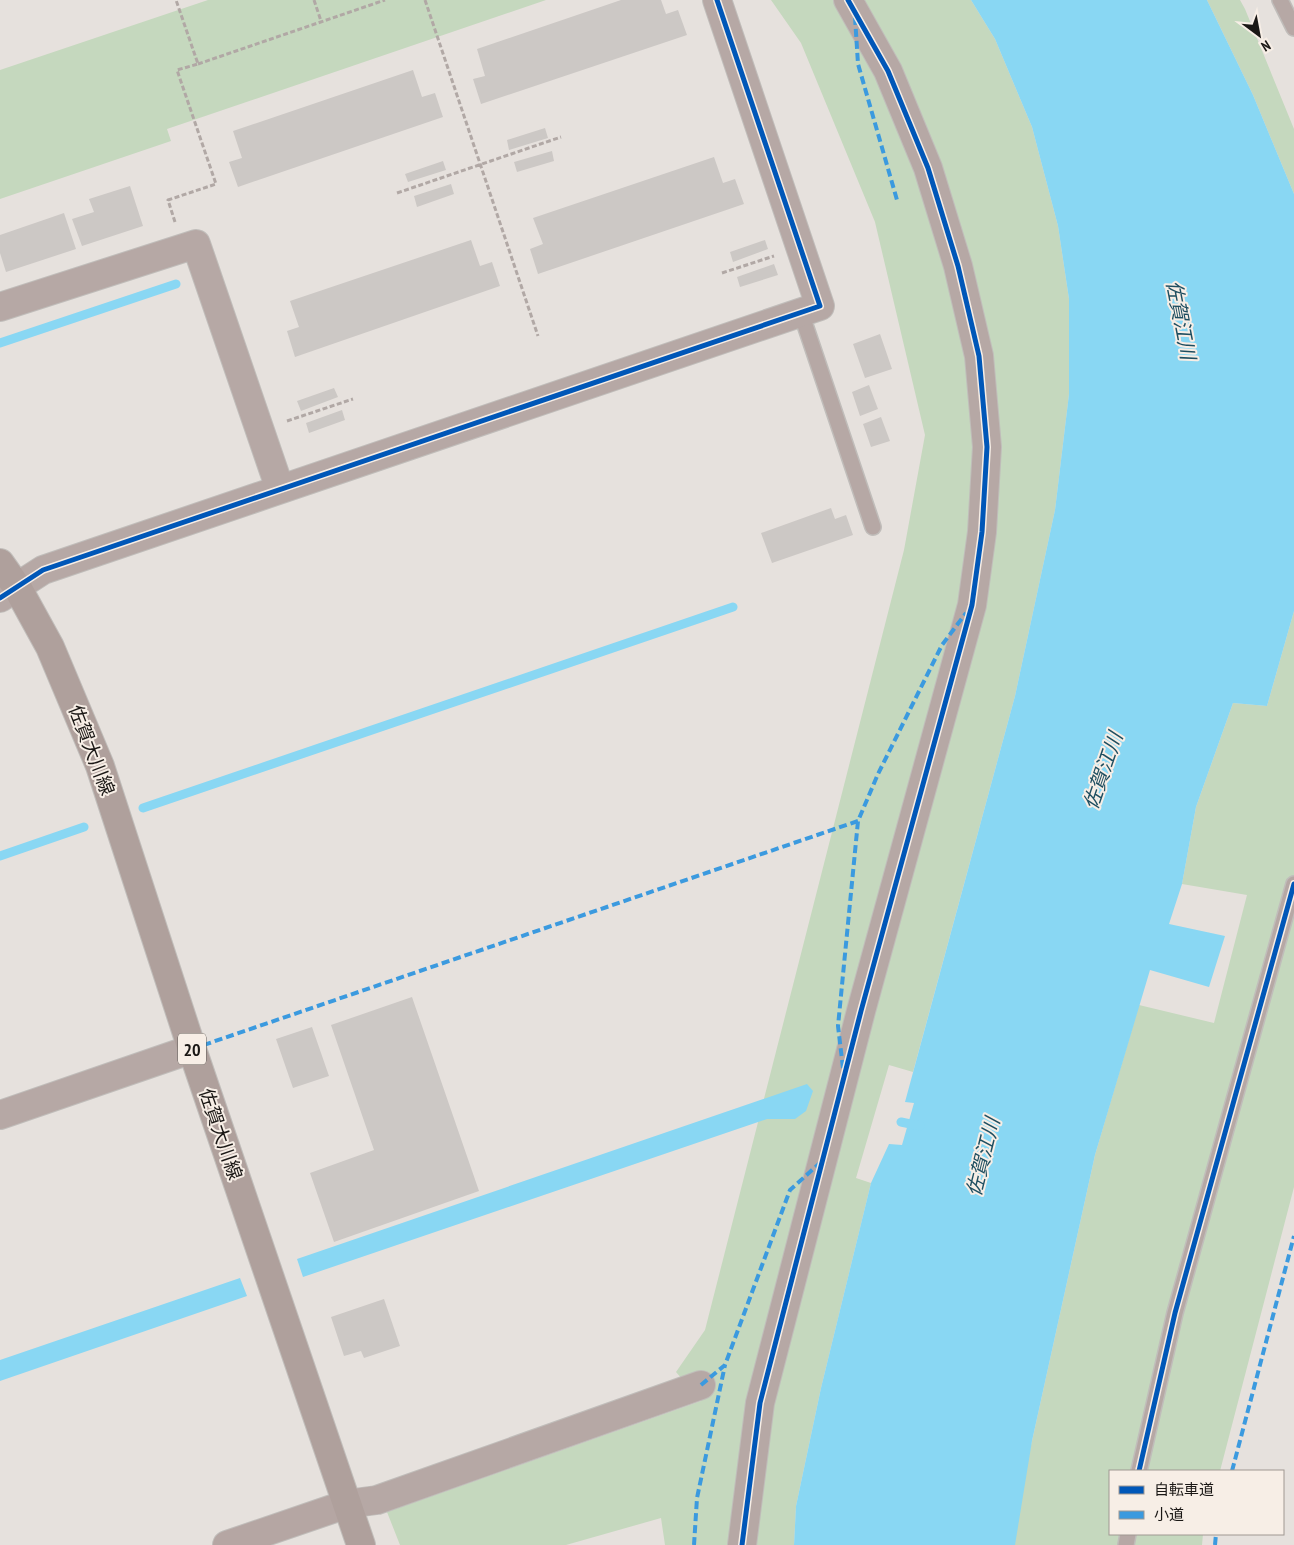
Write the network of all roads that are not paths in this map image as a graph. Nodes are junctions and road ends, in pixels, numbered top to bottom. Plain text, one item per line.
1 (716, 0) edge
2 (848, 0) edge
3 (1280, 0) edge
4 (1294, 28) edge
5 (0, 307) edge
6 (801, 312) junction
7 (280, 489) junction
8 (873, 527) dead end
9 (0, 563) edge
10 (8, 592) edge
11 (1294, 884) edge
12 (192, 1049) junction
13 (0, 1115) edge
14 (701, 1385) dead end
15 (1139, 1470) edge
16 (347, 1504) junction
17 (227, 1545) edge
18 (361, 1545) edge
19 (742, 1545) edge

1 - 6 street
2 - 19 street
3 - 4 lane
5 - 7 street
6 - 7 street
6 - 8 lane
7 - 10 street
9 - 10 main road, 佐賀大川線 / 20
10 - 12 main road, 佐賀大川線 / 20
11 - 15 lane
12 - 13 street
12 - 16 main road, 佐賀大川線 / 20
14 - 16 street
16 - 17 street
16 - 18 main road, 佐賀大川線 / 20

